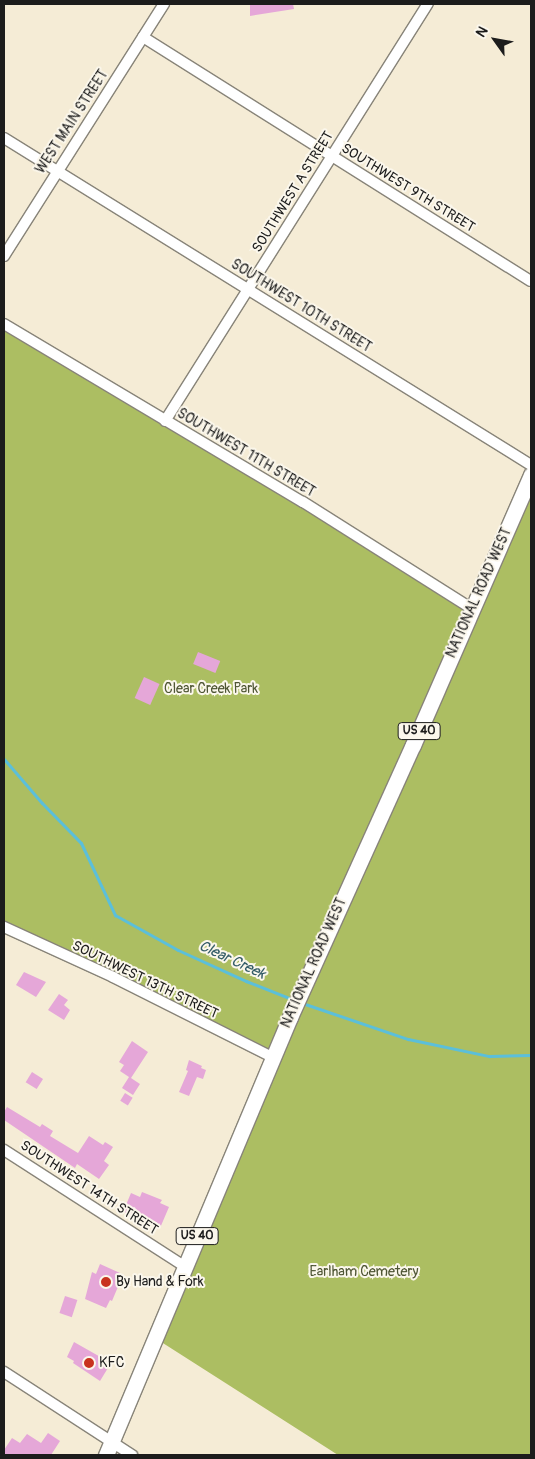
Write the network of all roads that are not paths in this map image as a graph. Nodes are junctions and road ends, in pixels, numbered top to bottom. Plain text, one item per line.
1 (164, 4) edge
2 (428, 4) edge
3 (143, 36) junction
4 (4, 138) edge
5 (332, 157) junction
6 (57, 171) junction
7 (4, 256) edge
8 (531, 281) edge
9 (248, 289) junction
10 (4, 324) edge
11 (165, 421) junction
12 (531, 465) edge
13 (531, 475) edge
14 (472, 609) junction
15 (4, 927) edge
16 (274, 1058) junction
17 (4, 1150) edge
18 (184, 1266) junction
19 (4, 1372) edge
20 (109, 1449) edge
21 (132, 1455) edge

1 - 3 street, WEST MAIN STREET
2 - 5 street, SOUTHWEST A STREET
3 - 5 street, SOUTHWEST 9TH STREET
3 - 6 street, WEST MAIN STREET
4 - 6 street, SOUTHWEST 10TH STREET
5 - 8 street, SOUTHWEST 9TH STREET
5 - 9 street, SOUTHWEST A STREET
6 - 7 street, WEST MAIN STREET
6 - 9 street, SOUTHWEST 10TH STREET
9 - 11 street, SOUTHWEST A STREET
9 - 12 street, SOUTHWEST 10TH STREET
10 - 11 street, SOUTHWEST 11TH STREET
11 - 14 street, SOUTHWEST 11TH STREET
13 - 14 main road, NATIONAL ROAD WEST / US 40
14 - 16 main road, NATIONAL ROAD WEST / US 40
15 - 16 street, SOUTHWEST 13TH STREET
16 - 18 main road, NATIONAL ROAD WEST / US 40
17 - 18 street, SOUTHWEST 14TH STREET
18 - 20 main road, NATIONAL ROAD WEST / US 40
19 - 20 street
20 - 21 street

